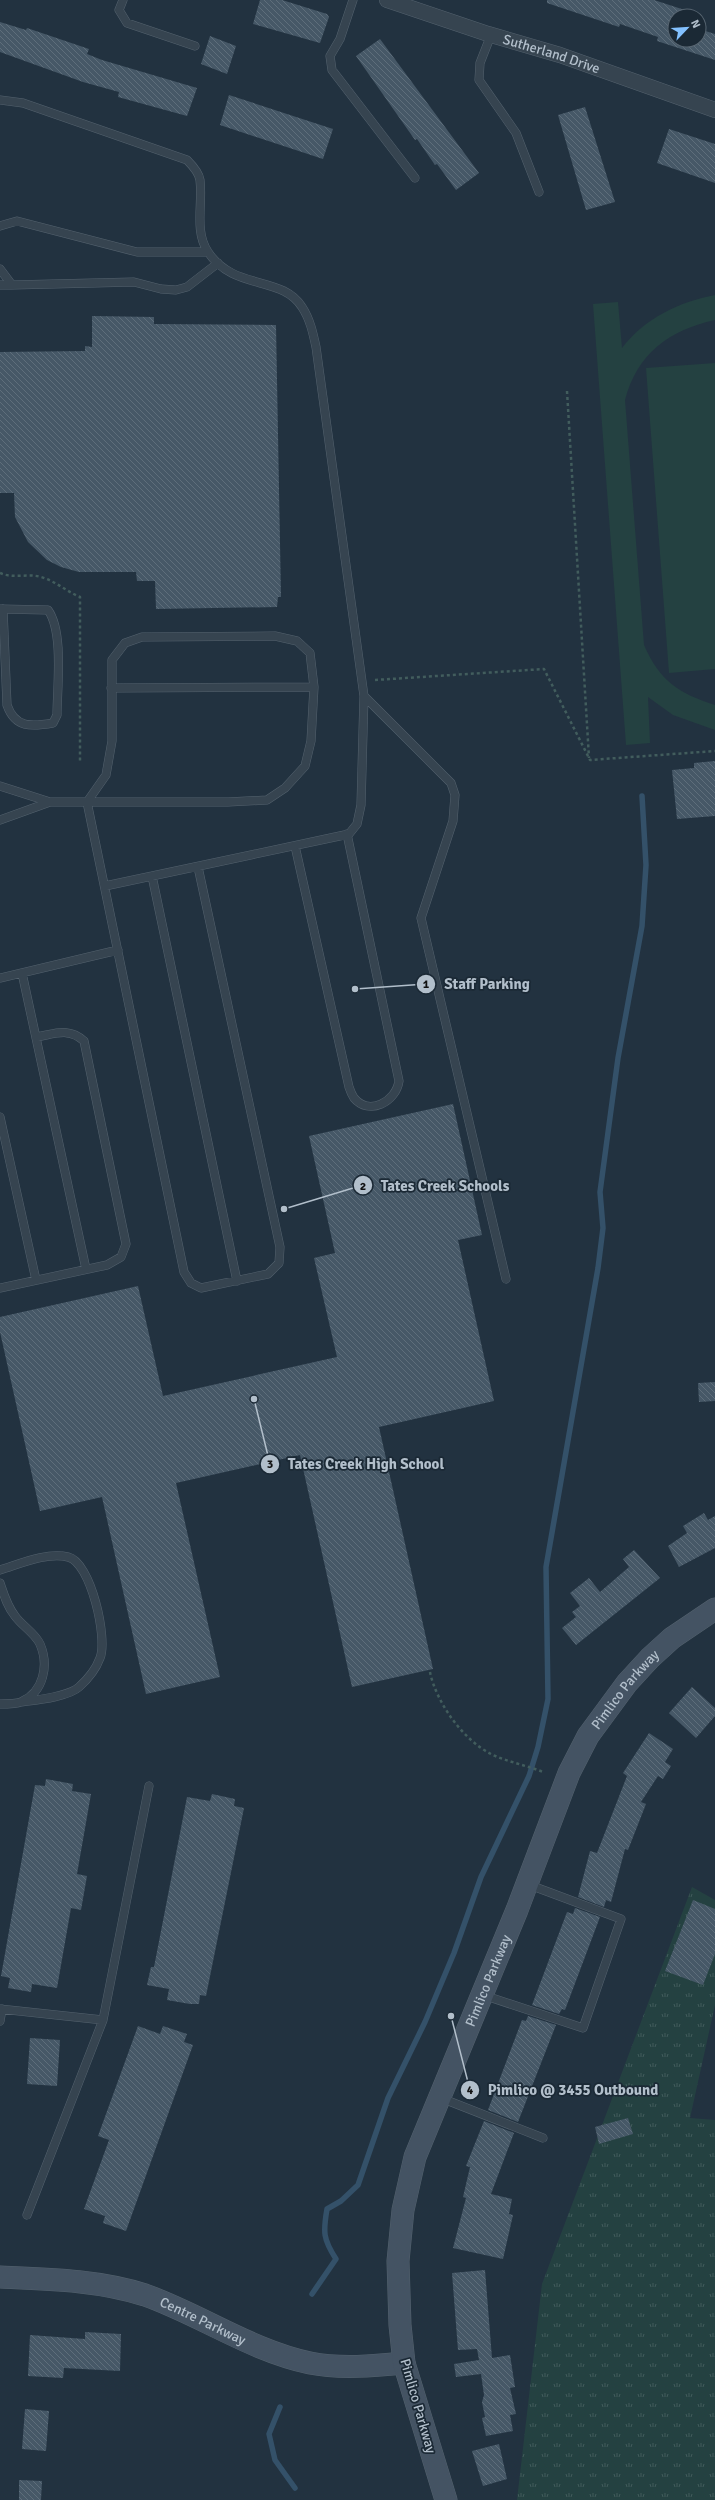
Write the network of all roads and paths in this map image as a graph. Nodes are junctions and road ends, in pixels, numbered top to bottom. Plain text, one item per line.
1 (123, 0) edge
2 (353, 0) edge
3 (387, 0) edge
4 (491, 35) junction
5 (195, 46) dead end
6 (0, 100) edge
7 (715, 110) edge
8 (415, 178) dead end
9 (539, 192) dead end
10 (0, 226) edge
11 (208, 252) junction
12 (218, 263) junction
13 (0, 269) edge
14 (0, 285) edge
15 (12, 285) junction
16 (567, 391) dead end
17 (1, 609) edge
18 (314, 687) junction
19 (111, 688) junction
20 (364, 696) junction
21 (715, 751) edge
22 (590, 760) junction
23 (0, 786) edge
24 (50, 802) junction
25 (87, 802) junction
26 (0, 820) edge
27 (347, 834) junction
28 (295, 846) junction
29 (198, 867) junction
30 (152, 876) junction
31 (105, 886) junction
32 (118, 950) junction
33 (22, 973) junction
34 (0, 978) edge
35 (36, 1037) junction
36 (0, 1117) edge
37 (86, 1270) junction
38 (506, 1279) dead end
39 (36, 1280) junction
40 (237, 1281) junction
41 (0, 1288) edge
42 (0, 1570) edge
43 (0, 1583) edge
44 (715, 1609) edge
45 (430, 1672) dead end
46 (21, 1702) junction
47 (0, 1704) edge
48 (542, 1771) dead end
49 (149, 1786) dead end
50 (526, 1884) junction
51 (482, 1994) junction
52 (1, 2009) edge
53 (103, 2020) junction
54 (0, 2021) edge
55 (438, 2097) junction
56 (543, 2138) dead end
57 (27, 2216) dead end
58 (0, 2277) edge
59 (404, 2364) junction
60 (446, 2500) edge

1 - 5 lane
2 - 8 lane
3 - 4 street, Sutherland Drive
4 - 7 street, Sutherland Drive
4 - 9 lane
6 - 11 lane
10 - 11 lane
11 - 12 lane
12 - 15 lane
12 - 20 lane
13 - 15 lane
14 - 15 lane
16 - 22 path
17 - 17 lane
18 - 19 lane
18 - 19 lane
18 - 25 lane
19 - 25 lane
20 - 22 path
20 - 27 lane
20 - 38 lane
21 - 22 path
23 - 24 lane
24 - 25 lane
24 - 26 lane
25 - 31 lane
27 - 28 lane
27 - 28 lane
28 - 29 lane
29 - 30 lane
29 - 40 lane
30 - 31 lane
30 - 40 lane
31 - 32 lane
32 - 33 lane
32 - 40 lane
33 - 34 lane
33 - 35 lane
35 - 37 lane
35 - 37 lane
36 - 39 lane
37 - 39 lane
39 - 41 lane
42 - 46 lane
43 - 46 lane
44 - 50 street, Pimlico Parkway
45 - 48 path
46 - 47 lane
49 - 53 lane
50 - 51 street, Pimlico Parkway
50 - 51 lane
51 - 55 street, Pimlico Parkway
52 - 53 lane
52 - 54 lane
53 - 57 lane
55 - 56 lane
55 - 59 street, Pimlico Parkway
58 - 59 street, Centre Parkway
59 - 60 street, Pimlico Parkway

